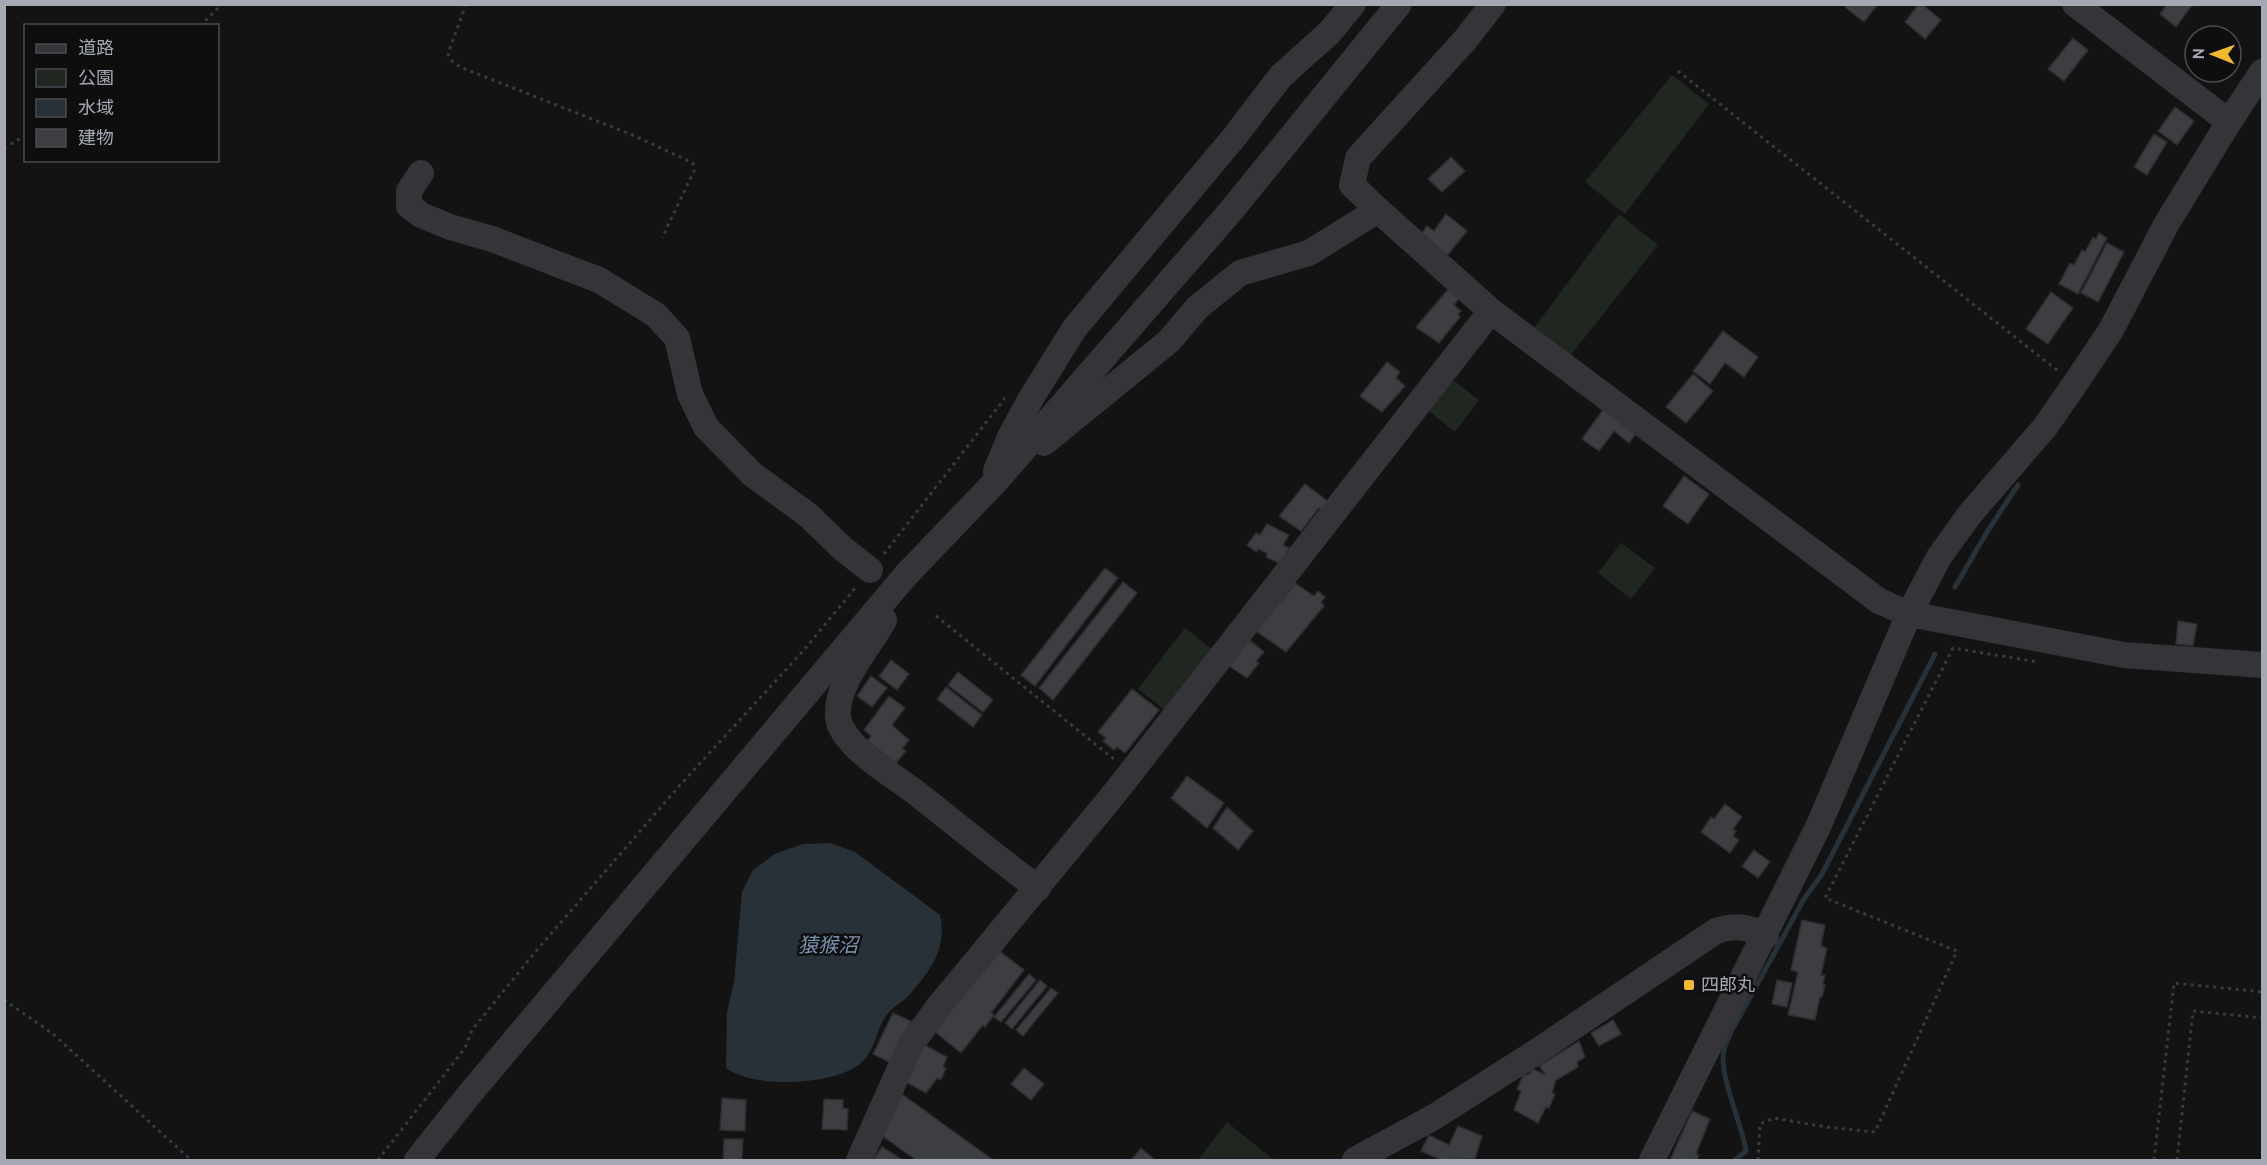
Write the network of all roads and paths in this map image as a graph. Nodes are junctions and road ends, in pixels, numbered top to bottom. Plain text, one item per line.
1 (222, 4) edge
2 (466, 4) edge
3 (1353, 4) edge
4 (1399, 4) edge
5 (1493, 4) edge
6 (2075, 4) edge
7 (202, 24) edge
8 (1678, 71) dead end
9 (2262, 72) edge
10 (2229, 122) junction
11 (24, 136) edge
12 (4, 148) edge
13 (421, 173) dead end
14 (1378, 210) junction
15 (662, 238) dead end
16 (1491, 311) junction
17 (2075, 384) junction
18 (1010, 393) dead end
19 (997, 480) junction
20 (870, 570) junction
21 (892, 591) junction
22 (1909, 614) junction
23 (936, 616) dead end
24 (2043, 663) dead end
25 (2262, 665) edge
26 (1131, 772) junction
27 (1038, 888) junction
28 (1766, 936) junction
29 (2262, 992) edge
30 (4, 1000) edge
31 (2262, 1018) edge
32 (191, 1161) edge
33 (378, 1161) edge
34 (417, 1161) edge
35 (859, 1161) edge
36 (1355, 1161) edge
37 (1652, 1161) edge
38 (1758, 1161) edge
39 (2154, 1161) edge
40 (2177, 1161) edge

1 - 7 path
2 - 15 path
3 - 19 street
4 - 19 street
5 - 14 street
6 - 10 street
8 - 17 path
9 - 10 street
10 - 17 street
11 - 12 path
13 - 20 street
14 - 16 street
14 - 19 street
16 - 22 street
16 - 26 street
17 - 22 street
18 - 20 path
19 - 21 street
20 - 33 path
21 - 27 street
21 - 34 street
22 - 25 street
22 - 28 street
23 - 26 path
24 - 38 path
26 - 27 street
27 - 35 street
28 - 36 street
28 - 37 street
29 - 39 path
30 - 32 path
31 - 40 path

